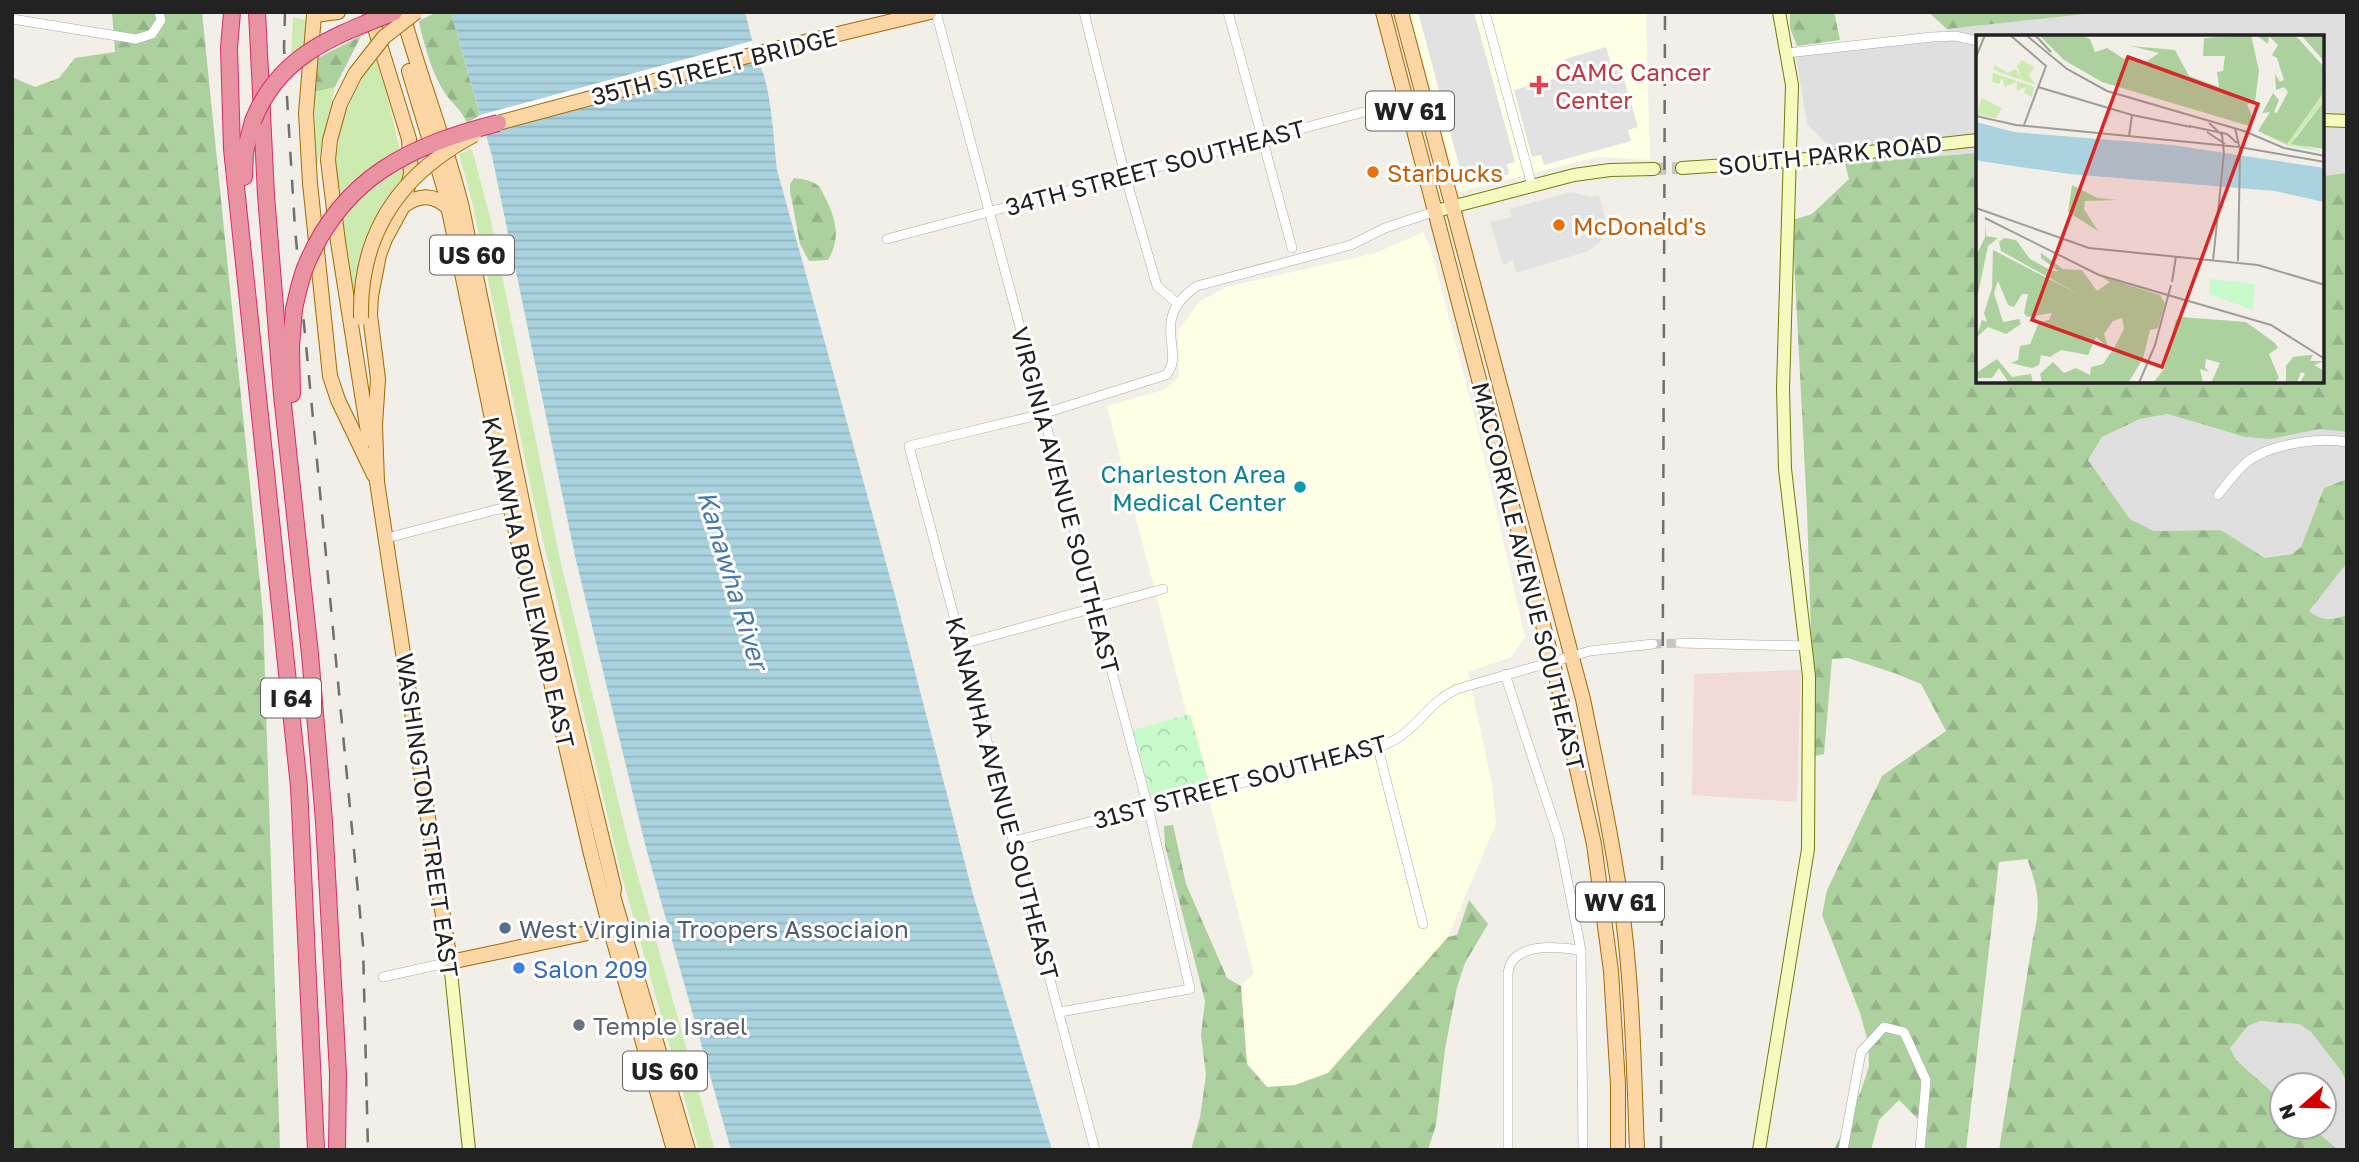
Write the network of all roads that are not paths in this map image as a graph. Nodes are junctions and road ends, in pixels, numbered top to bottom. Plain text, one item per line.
1 (159, 12) edge
2 (232, 12) edge
3 (257, 12) edge
4 (338, 12) edge
5 (370, 12) edge
6 (393, 12) edge
7 (402, 12) edge
8 (416, 12) edge
9 (930, 12) edge
10 (936, 12) edge
11 (1084, 12) edge
12 (1228, 12) edge
13 (1383, 12) edge
14 (1401, 12) edge
15 (1485, 12) edge
16 (1779, 12) edge
17 (310, 13) edge
18 (12, 19) edge
19 (1976, 41) edge
20 (1787, 53) junction
21 (1424, 96) junction
22 (1407, 100) junction
23 (2324, 120) edge
24 (2347, 121) edge
25 (498, 122) junction
26 (1262, 139) junction
27 (1976, 140) edge
28 (1789, 161) junction
29 (1682, 168) tunnel mouth
30 (1654, 169) tunnel mouth
31 (1125, 176) junction
32 (1532, 186) junction
33 (403, 206) junction
34 (1453, 206) junction
35 (449, 209) junction
36 (1436, 211) junction
37 (989, 212) junction
38 (887, 239) dead end
39 (243, 247) junction
40 (1292, 248) dead end
41 (1178, 304) junction
42 (1042, 414) junction
43 (375, 425) junction
44 (2347, 442) edge
45 (293, 481) junction
46 (377, 482) junction
47 (2218, 495) dead end
48 (516, 504) junction
49 (387, 538) junction
50 (1163, 589) dead end
51 (1094, 607) junction
52 (1680, 643) tunnel mouth
53 (962, 644) junction
54 (1653, 644) tunnel mouth
55 (1806, 646) junction
56 (1572, 657) junction
57 (1553, 663) junction
58 (1506, 674) junction
59 (1378, 748) junction
60 (1148, 807) junction
61 (1015, 841) junction
62 (614, 888) junction
63 (1423, 924) dead end
64 (615, 927) junction
65 (1581, 950) junction
66 (450, 962) junction
67 (383, 977) dead end
68 (642, 993) junction
69 (1060, 1012) junction
70 (316, 1150) edge
71 (337, 1150) edge
72 (469, 1150) edge
73 (674, 1150) edge
74 (688, 1150) edge
75 (1095, 1150) edge
76 (1508, 1150) edge
77 (1583, 1150) edge
78 (1618, 1150) edge
79 (1637, 1150) edge
80 (1759, 1150) edge
81 (1843, 1150) edge
82 (1920, 1150) edge

1 - 18 street
2 - 39 highway, I 64
3 - 45 highway, I 64
4 - 17 main road
5 - 33 main road, WASHINGTON STREET EAST
6 - 35 main road, KANAWHA BOULEVARD EAST / US 60
6 - 39 highway, bridge
7 - 48 main road, KANAWHA BOULEVARD EAST / US 60
8 - 46 main road, bridge
9 - 25 main road, 35TH STREET BRIDGE
10 - 37 street, VIRGINIA AVENUE SOUTHEAST
11 - 31 street
12 - 26 street
13 - 22 main road, MACCORKLE AVENUE SOUTHEAST / WV 61
14 - 21 main road, MACCORKLE AVENUE SOUTHEAST / WV 61
15 - 32 street
16 - 20 street
17 - 46 main road, WASHINGTON STREET EAST
19 - 20 street
20 - 28 street
21 - 22 street, 34TH STREET SOUTHEAST
21 - 34 main road, MACCORKLE AVENUE SOUTHEAST / WV 61
22 - 26 street, 34TH STREET SOUTHEAST
22 - 36 main road, MACCORKLE AVENUE SOUTHEAST / WV 61
23 - 24 street
25 - 43 main road, 35TH STREET BRIDGE, bridge
25 - 45 highway, bridge
26 - 31 street, 34TH STREET SOUTHEAST
26 - 40 street
27 - 28 street, SOUTH PARK ROAD
28 - 29 street, SOUTH PARK ROAD
28 - 55 street
30 - 32 street
31 - 37 street, 34TH STREET SOUTHEAST
31 - 41 street
32 - 34 street
33 - 35 main road
33 - 43 main road, WASHINGTON STREET EAST
34 - 36 street
34 - 56 main road, MACCORKLE AVENUE SOUTHEAST / WV 61
35 - 48 main road, KANAWHA BOULEVARD EAST / US 60
36 - 41 street
36 - 57 main road, MACCORKLE AVENUE SOUTHEAST / WV 61
37 - 38 street, 34TH STREET SOUTHEAST
37 - 42 street, VIRGINIA AVENUE SOUTHEAST
39 - 70 highway, I 64
41 - 42 street
42 - 51 street, VIRGINIA AVENUE SOUTHEAST
42 - 53 street, KANAWHA AVENUE SOUTHEAST
43 - 46 main road, WASHINGTON STREET EAST
44 - 47 street
45 - 71 highway, I 64
46 - 49 main road, WASHINGTON STREET EAST
48 - 49 street
48 - 62 main road, KANAWHA BOULEVARD EAST / US 60
48 - 64 main road, KANAWHA BOULEVARD EAST / US 60
49 - 66 main road, WASHINGTON STREET EAST
50 - 51 street
51 - 53 street
51 - 60 street, VIRGINIA AVENUE SOUTHEAST
52 - 55 street
53 - 61 street, KANAWHA AVENUE SOUTHEAST
54 - 56 street, 31ST STREET SOUTHEAST
55 - 80 street
56 - 57 street, 31ST STREET SOUTHEAST
56 - 79 main road, MACCORKLE AVENUE SOUTHEAST / WV 61
57 - 58 street, 31ST STREET SOUTHEAST
57 - 78 main road, MACCORKLE AVENUE SOUTHEAST / WV 61
58 - 59 street, 31ST STREET SOUTHEAST
58 - 65 street
59 - 60 street, 31ST STREET SOUTHEAST
59 - 63 street
60 - 61 street, 31ST STREET SOUTHEAST
60 - 69 street, VIRGINIA AVENUE SOUTHEAST
61 - 69 street, KANAWHA AVENUE SOUTHEAST
62 - 64 main road, KANAWHA BOULEVARD EAST / US 60
62 - 68 main road, KANAWHA BOULEVARD EAST / US 60
64 - 66 main road
64 - 68 main road, KANAWHA BOULEVARD EAST / US 60
64 - 73 main road, KANAWHA BOULEVARD EAST / US 60
65 - 76 street
65 - 77 street
66 - 67 street
66 - 72 street, WASHINGTON STREET EAST
68 - 74 main road, KANAWHA BOULEVARD EAST / US 60
69 - 75 street, KANAWHA AVENUE SOUTHEAST
81 - 82 street

